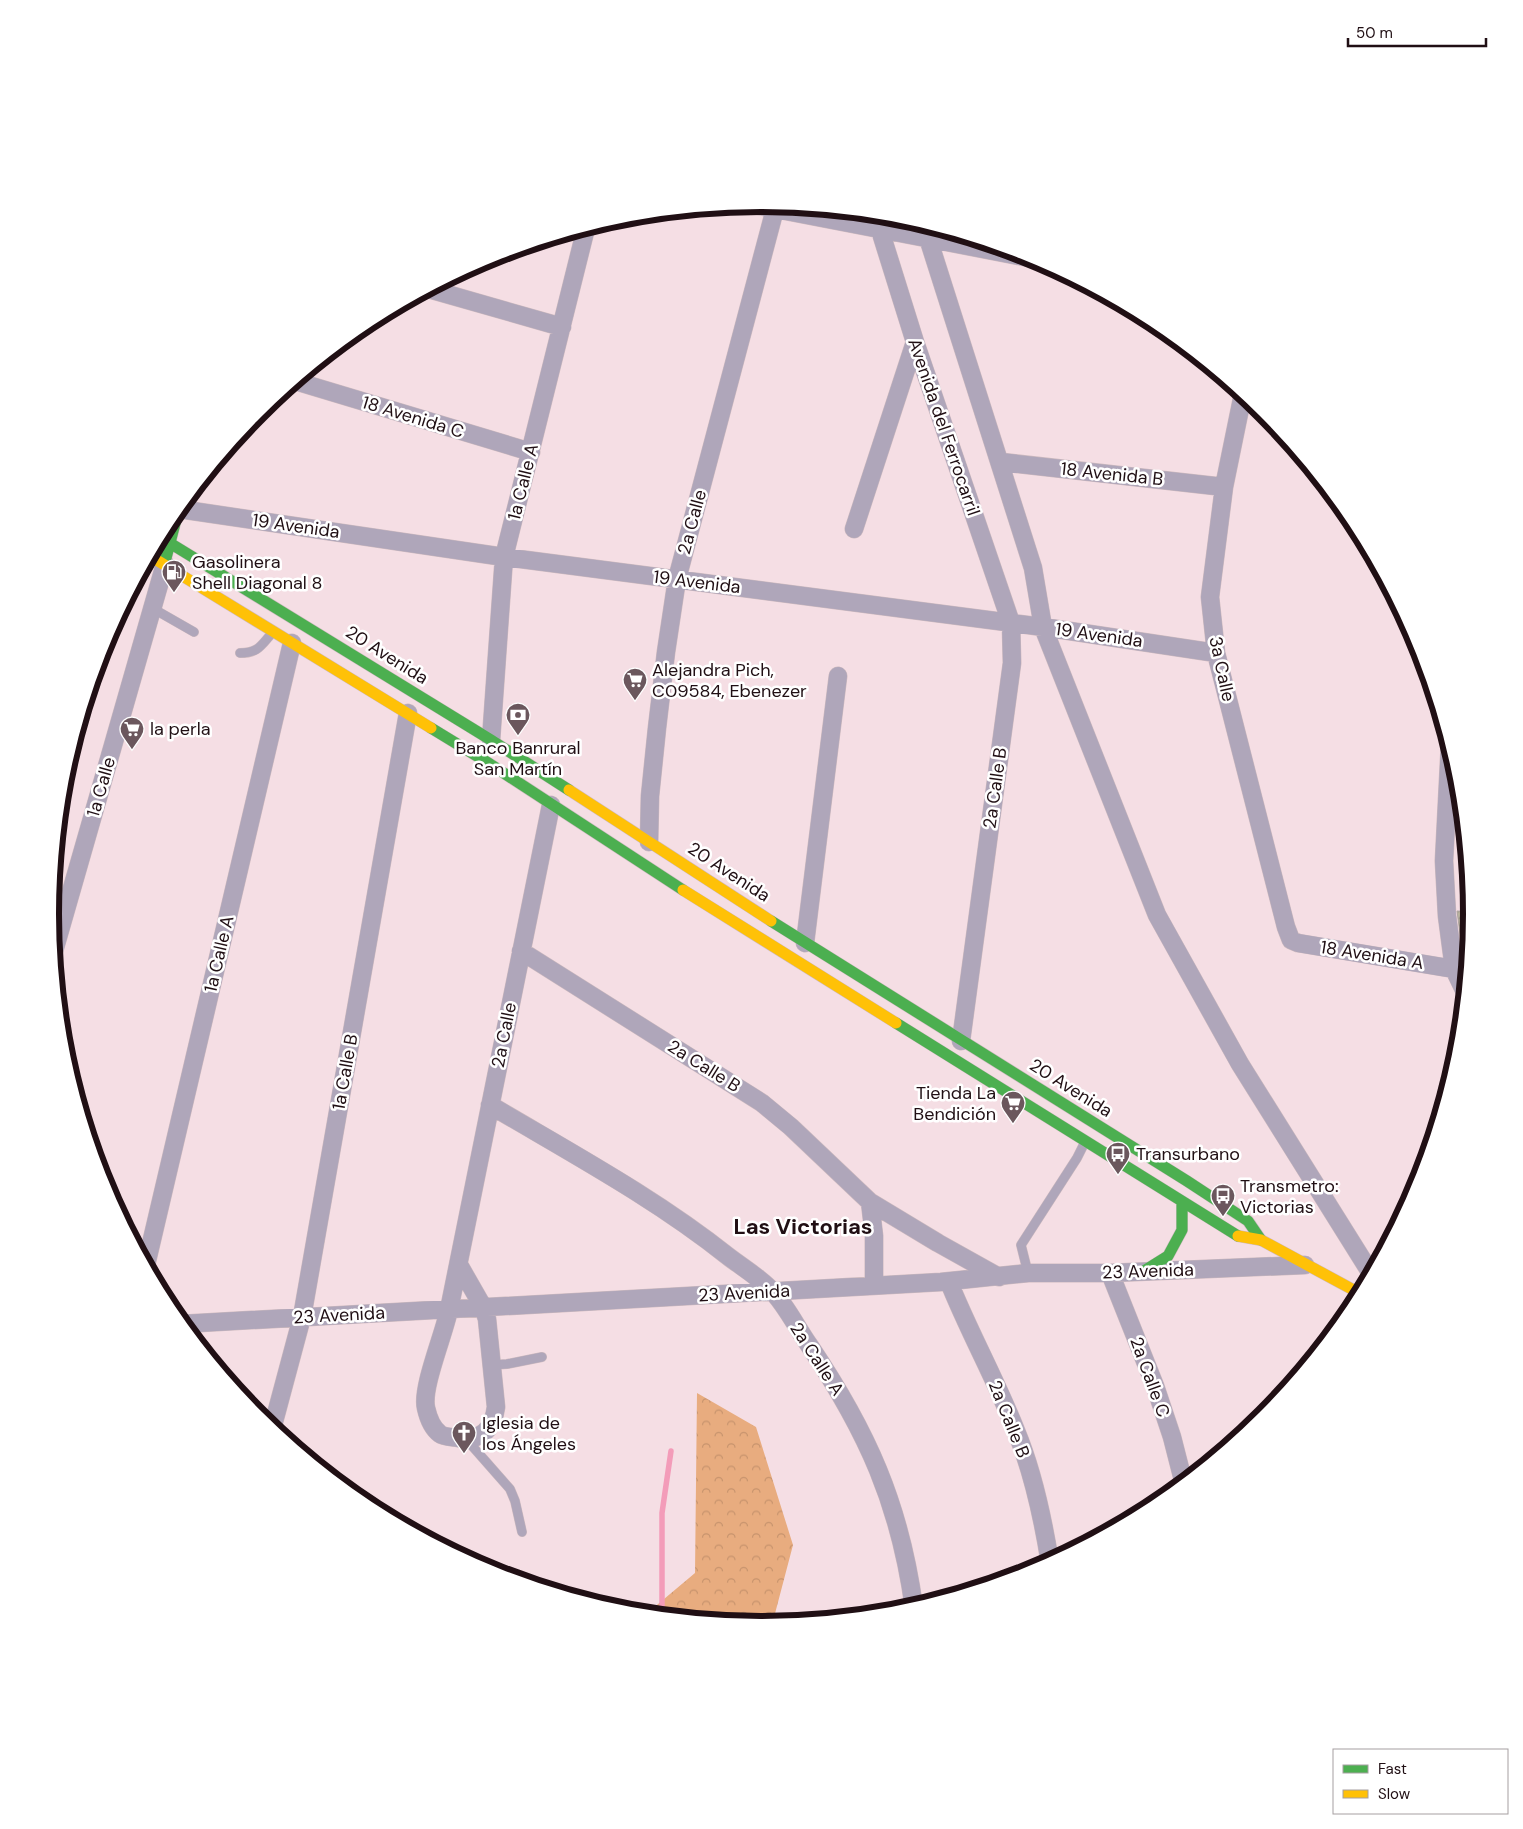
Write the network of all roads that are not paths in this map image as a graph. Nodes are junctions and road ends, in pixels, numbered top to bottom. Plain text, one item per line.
1 (774, 212) edge
2 (794, 213) edge
3 (886, 226) edge
4 (584, 235) edge
5 (928, 238) junction
6 (955, 239) edge
7 (437, 291) edge
8 (562, 326) junction
9 (915, 342) junction
10 (301, 384) edge
11 (1241, 402) edge
12 (531, 452) junction
13 (1001, 462) junction
14 (1224, 487) junction
15 (188, 509) edge
16 (854, 529) dead end
17 (167, 541) edge
18 (504, 557) junction
19 (157, 560) edge
20 (677, 579) junction
21 (152, 608) junction
22 (1011, 623) junction
23 (1043, 627) junction
24 (273, 631) junction
25 (194, 632) dead end
26 (292, 643) junction
27 (240, 652) dead end
28 (1216, 653) junction
29 (838, 676) dead end
30 (408, 713) junction
31 (491, 740) junction
32 (1449, 768) edge
33 (551, 805) junction
34 (649, 842) junction
35 (59, 932) edge
36 (1291, 940) joint
37 (805, 942) junction
38 (521, 950) junction
39 (1454, 969) junction
40 (1461, 983) edge
41 (961, 1041) junction
42 (959, 1061) junction
43 (490, 1105) junction
44 (1086, 1141) junction
45 (870, 1202) junction
46 (1182, 1202) junction
47 (1261, 1240) junction
48 (148, 1257) edge
49 (458, 1265) junction
50 (1306, 1265) junction
51 (1368, 1269) edge
52 (1144, 1271) junction
53 (1028, 1273) junction
54 (1110, 1273) junction
55 (999, 1276) junction
56 (949, 1282) junction
57 (874, 1286) junction
58 (1355, 1290) edge
59 (773, 1292) junction
60 (483, 1307) junction
61 (450, 1309) junction
62 (302, 1317) junction
63 (190, 1323) edge
64 (542, 1357) dead end
65 (492, 1365) junction
66 (274, 1420) edge
67 (466, 1439) junction
68 (1182, 1477) edge
69 (522, 1532) dead end
70 (1048, 1556) edge
71 (913, 1601) edge

1 - 20 street, 2a Calle
2 - 3 street
3 - 5 street
3 - 9 street, Avenida del Ferrocarril
4 - 8 street, 1a Calle A
5 - 6 street
5 - 13 street
7 - 8 street
8 - 12 street, 1a Calle A
9 - 16 street
9 - 22 street, Avenida del Ferrocarril
10 - 12 street, 18 Avenida C
11 - 14 street, 3a Calle
12 - 18 street, 1a Calle A
13 - 14 street, 18 Avenida B
13 - 23 street
14 - 28 street, 3a Calle
15 - 18 street, 19 Avenida
17 - 31 street, 20 Avenida
18 - 20 street, 19 Avenida
18 - 31 street, 1a Calle A
19 - 21 street, 1a Calle
19 - 24 street, 20 Avenida
20 - 22 street, 19 Avenida
20 - 34 street, 2a Calle
21 - 25 lane
21 - 35 street, 1a Calle
22 - 23 street, 19 Avenida
22 - 41 street, 2a Calle B
23 - 28 street, 19 Avenida
23 - 51 street
24 - 26 street, 20 Avenida
24 - 27 lane
26 - 30 street, 20 Avenida
26 - 48 street, 1a Calle A
28 - 36 street, 3a Calle
29 - 37 street
30 - 33 street, 20 Avenida
30 - 62 street, 1a Calle B
31 - 34 street, 20 Avenida
32 - 39 street
33 - 38 street, 2a Calle
33 - 42 street, 20 Avenida
34 - 37 street, 20 Avenida
36 - 39 street, 18 Avenida A
37 - 41 street, 20 Avenida
38 - 43 street, 2a Calle
38 - 45 street, 2a Calle B
39 - 40 street
41 - 42 street
41 - 47 street, 20 Avenida
42 - 44 street, 20 Avenida
43 - 49 street, 2a Calle
43 - 59 street, 2a Calle A
44 - 46 street, 20 Avenida
44 - 53 lane
45 - 55 street, 2a Calle B
45 - 57 street
46 - 47 street, 20 Avenida
46 - 52 street
47 - 50 street, 20 Avenida
49 - 60 street
49 - 61 street, 2a Calle
50 - 52 street, 23 Avenida
50 - 58 street, 20 Avenida
52 - 54 street, 23 Avenida
53 - 54 street, 23 Avenida
53 - 55 street, 23 Avenida
54 - 68 street, 2a Calle C
55 - 56 street, 23 Avenida
56 - 57 street, 23 Avenida
56 - 70 street, 2a Calle B
57 - 59 street, 23 Avenida
59 - 60 street, 23 Avenida
59 - 71 street, 2a Calle A
60 - 61 street, 23 Avenida
60 - 65 street
61 - 62 street, 23 Avenida
61 - 67 street, 2a Calle
62 - 63 street, 23 Avenida
62 - 66 street, 1a Calle B
64 - 65 lane
65 - 67 street
67 - 69 lane

